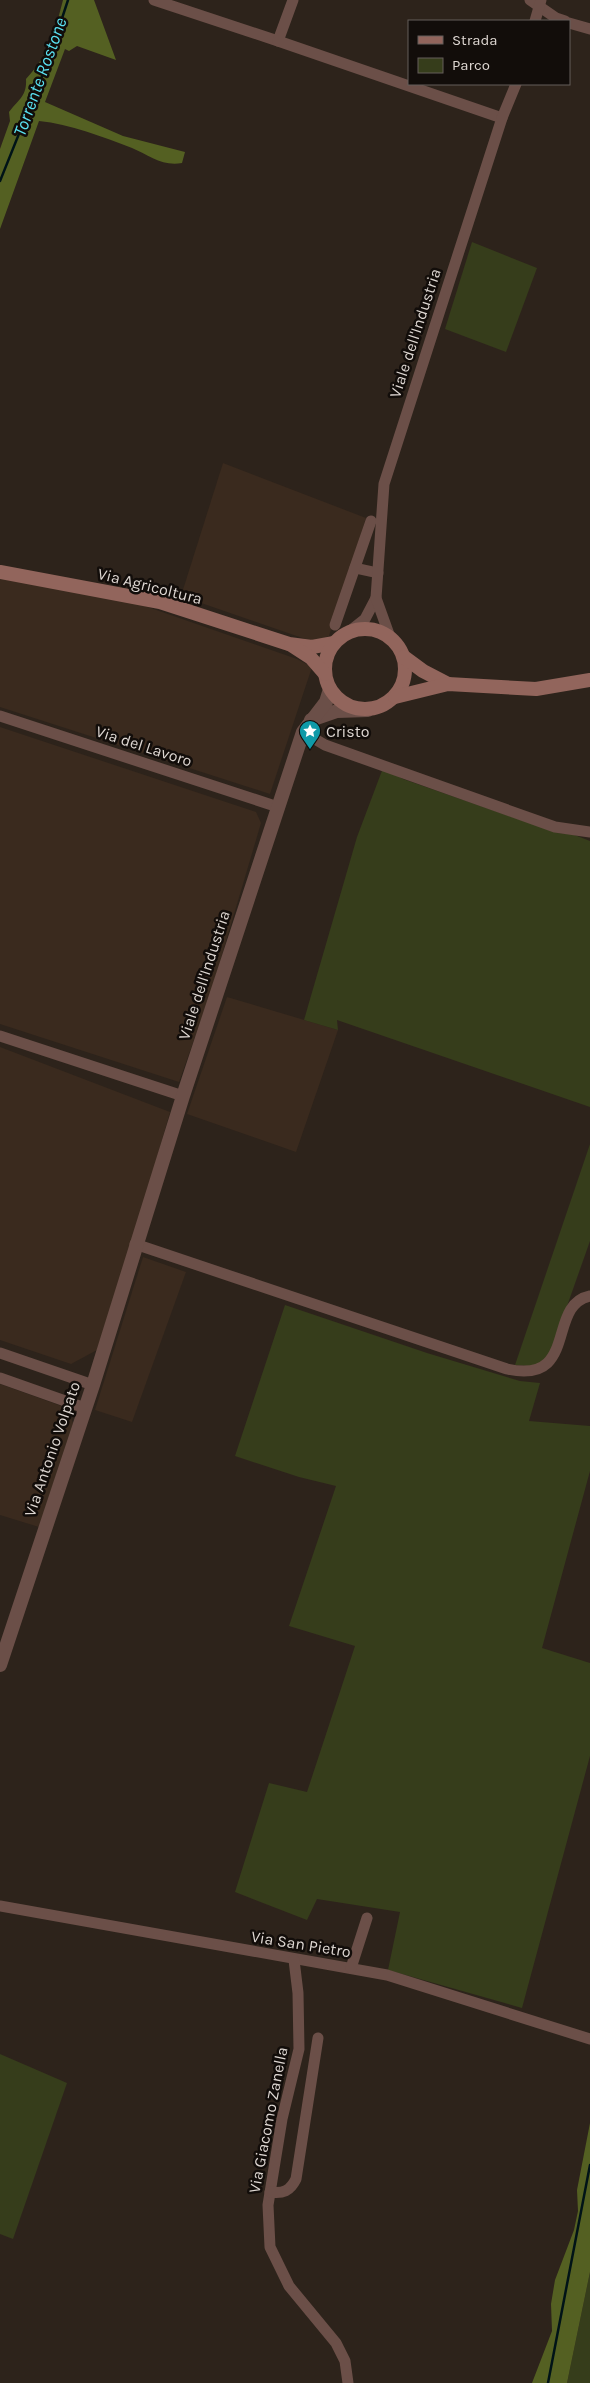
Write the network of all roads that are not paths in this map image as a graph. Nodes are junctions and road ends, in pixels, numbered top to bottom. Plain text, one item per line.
1 (154, 0) edge
2 (293, 0) edge
3 (537, 2) edge
4 (535, 20) edge
5 (562, 20) edge
6 (570, 23) edge
7 (590, 30) edge
8 (278, 41) junction
9 (516, 85) edge
10 (502, 118) junction
11 (371, 521) dead end
12 (355, 568) junction
13 (0, 572) edge
14 (378, 573) junction
15 (376, 598) junction
16 (340, 630) junction
17 (390, 637) junction
18 (334, 643) junction
19 (289, 644) junction
20 (404, 657) junction
21 (325, 674) junction
22 (590, 680) edge
23 (448, 684) junction
24 (330, 689) junction
25 (395, 697) junction
26 (368, 710) junction
27 (0, 716) edge
28 (310, 720) junction
29 (303, 732) junction
30 (278, 807) junction
31 (590, 832) edge
32 (0, 1036) edge
33 (183, 1096) junction
34 (135, 1244) junction
35 (590, 1296) edge
36 (0, 1353) edge
37 (0, 1378) edge
38 (93, 1385) junction
39 (85, 1408) junction
40 (0, 1665) edge
41 (0, 1906) edge
42 (367, 1921) dead end
43 (294, 1960) junction
44 (351, 1968) junction
45 (318, 2038) dead end
46 (590, 2039) edge
47 (270, 2192) junction
48 (348, 2383) edge

1 - 8 street
2 - 8 street
3 - 4 street
3 - 5 street
6 - 7 street
8 - 10 street
9 - 10 street, Viale dell'Industria
10 - 14 street, Viale dell'Industria
11 - 12 street
12 - 14 street
12 - 16 street
13 - 19 main road, Via Agricoltura
14 - 15 street, Viale dell'Industria
15 - 16 street, Viale dell'Industria
15 - 17 street, Viale dell'Industria
16 - 17 main road, Viale dell'Industria
16 - 18 main road, Viale dell'Industria
17 - 20 main road, Viale dell'Industria
18 - 19 main road, Via Agricoltura
18 - 21 main road
19 - 21 main road, Via Agricoltura
20 - 23 main road
20 - 25 main road
21 - 24 main road
22 - 23 main road
23 - 25 main road
24 - 26 main road
24 - 28 street, Viale dell'Industria
25 - 26 main road
26 - 28 street
27 - 30 street, Via del Lavoro
28 - 29 street, Viale dell'Industria
29 - 30 street, Viale dell'Industria
29 - 31 street
30 - 33 street, Viale dell'Industria
32 - 33 street
33 - 34 street, Viale dell'Industria
34 - 35 street
34 - 38 street, Via Antonio Volpato
36 - 38 street
37 - 39 street
38 - 39 street, Via Antonio Volpato
39 - 40 street, Via Antonio Volpato
41 - 43 street, Via San Pietro
42 - 44 street
43 - 44 street, Via San Pietro
43 - 47 street, Via Giacomo Zanella
44 - 46 street, Via San Pietro
45 - 47 street
47 - 48 street, Via Giacomo Zanella

